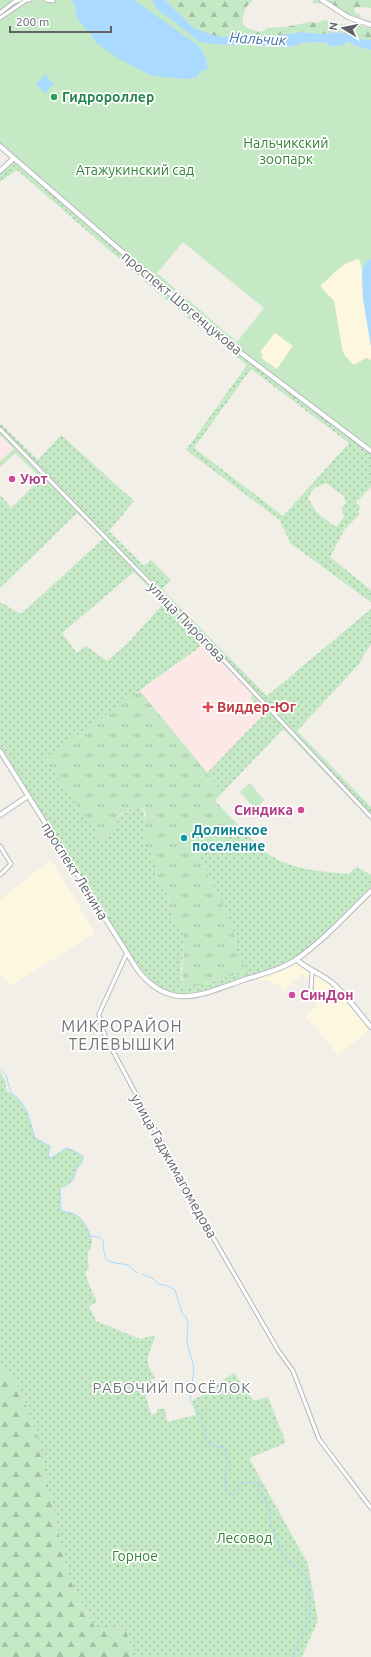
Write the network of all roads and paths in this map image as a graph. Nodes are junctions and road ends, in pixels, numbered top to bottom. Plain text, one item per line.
1 (22, 0) edge
2 (30, 0) edge
3 (46, 0) edge
4 (322, 0) edge
5 (53, 1) dead end
6 (0, 13) edge
7 (0, 18) edge
8 (371, 25) edge
9 (0, 146) edge
10 (14, 158) junction
11 (0, 171) edge
12 (0, 429) edge
13 (371, 451) edge
14 (0, 751) edge
15 (28, 796) junction
16 (0, 815) edge
17 (371, 817) edge
18 (0, 846) edge
19 (0, 875) edge
20 (371, 891) edge
21 (127, 953) junction
22 (296, 959) junction
23 (312, 972) junction
24 (309, 998) dead end
25 (371, 1027) edge
26 (371, 1508) edge

1 - 2 street
1 - 6 street
1 - 7 street
3 - 5 street
4 - 8 street
9 - 10 street, проспект Шогенцукова
10 - 11 street
10 - 13 street, проспект Шогенцукова
12 - 17 street, улица Пирогова
14 - 15 street, проспект Ленина
15 - 16 street
15 - 21 street, проспект Ленина
18 - 19 street
20 - 22 street
21 - 22 street, проспект Ленина
21 - 26 street, улица Гаджимагомедова
22 - 23 street
23 - 24 street
23 - 25 street

